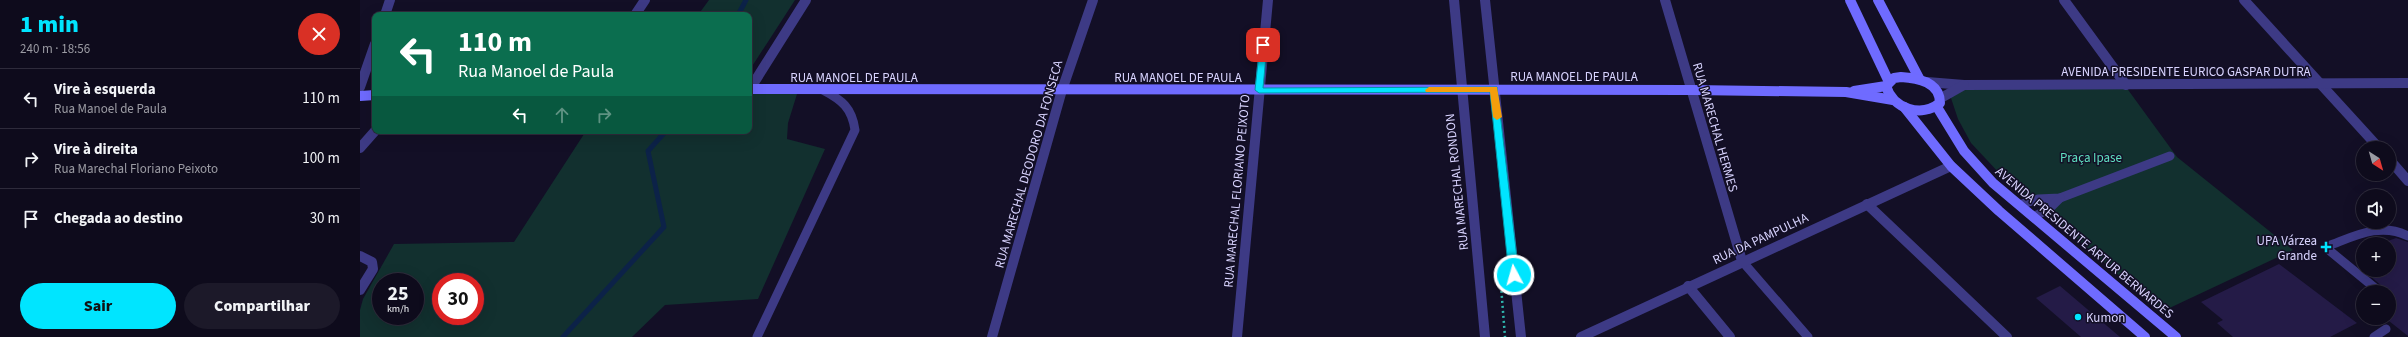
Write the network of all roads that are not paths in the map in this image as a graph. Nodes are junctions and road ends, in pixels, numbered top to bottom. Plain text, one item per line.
1 (390, 0) edge
2 (645, 0) edge
3 (806, 0) edge
4 (1093, 0) edge
5 (1268, 0) edge
6 (1454, 0) edge
7 (1485, 0) edge
8 (1665, 0) edge
9 (1850, 0) edge
10 (1878, 0) edge
11 (2064, 0) edge
12 (2244, 0) edge
13 (386, 12) edge
14 (637, 12) edge
15 (372, 53) edge
16 (1923, 80) junction
17 (2322, 83) junction
18 (2408, 83) edge
19 (752, 84) edge
20 (1887, 84) junction
21 (2126, 84) junction
22 (1964, 85) junction
23 (360, 87) edge
24 (752, 89) edge
25 (1494, 89) junction
26 (823, 90) junction
27 (1062, 90) junction
28 (1259, 90) junction
29 (1460, 90) junction
30 (1692, 90) junction
31 (1846, 92) junction
32 (372, 95) edge
33 (360, 96) edge
34 (1892, 100) junction
35 (1939, 103) junction
36 (1904, 107) junction
37 (372, 134) edge
38 (2373, 141) edge
39 (360, 148) edge
40 (2170, 156) dead end
41 (1951, 166) junction
42 (2396, 167) edge
43 (2408, 181) edge
44 (2060, 198) junction
45 (1867, 204) junction
46 (2019, 205) junction
47 (2033, 217) junction
48 (2408, 236) edge
49 (360, 256) edge
50 (1742, 261) junction
51 (2371, 285) edge
52 (1688, 286) junction
53 (360, 290) edge
54 (2386, 329) dead end
55 (757, 337) edge
56 (992, 337) edge
57 (1237, 337) edge
58 (1485, 337) edge
59 (1521, 337) edge
60 (1580, 337) edge
61 (1730, 337) edge
62 (1808, 337) edge
63 (2007, 337) edge
64 (2145, 337) edge
65 (2176, 337) edge
66 (2374, 337) edge

1 - 13 street
2 - 14 street
3 - 19 street
4 - 27 street, RUA MARECHAL DEODORO DA FONSECA
5 - 28 street, RUA MARECHAL FLORIANO PEIXOTO
6 - 29 street, RUA MARECHAL RONDON
7 - 25 street
8 - 30 street, RUA MARECHAL HERMES
9 - 20 main road
10 - 16 main road
11 - 21 street
12 - 17 street
15 - 23 street
16 - 20 main road, RUA MANOEL DE PAULA
16 - 22 street, AVENIDA PRESIDENTE EURICO GASPAR DUTRA
16 - 35 main road, AVENIDA PRESIDENTE ARTUR BERNARDES
17 - 18 street, AVENIDA PRESIDENTE EURICO GASPAR DUTRA
17 - 21 street, AVENIDA PRESIDENTE EURICO GASPAR DUTRA
17 - 38 street
20 - 31 main road, RUA MANOEL DE PAULA
20 - 34 main road
21 - 22 street, AVENIDA PRESIDENTE EURICO GASPAR DUTRA
22 - 35 street, AVENIDA PRESIDENTE EURICO GASPAR DUTRA
24 - 26 main road, RUA MANOEL DE PAULA
25 - 29 main road, RUA MANOEL DE PAULA
25 - 30 main road, RUA MANOEL DE PAULA
25 - 59 street
26 - 27 main road, RUA MANOEL DE PAULA
26 - 55 lane
27 - 28 main road, RUA MANOEL DE PAULA
27 - 56 street, RUA MARECHAL DEODORO DA FONSECA
28 - 29 main road, RUA MANOEL DE PAULA
28 - 57 street, RUA MARECHAL FLORIANO PEIXOTO
29 - 58 street, RUA MARECHAL RONDON
30 - 31 main road, RUA MANOEL DE PAULA
30 - 50 street, RUA MARECHAL HERMES
31 - 34 main road, RUA MANOEL DE PAULA
32 - 33 main road
34 - 36 main road
35 - 36 main road
35 - 46 main road, AVENIDA PRESIDENTE ARTUR BERNARDES
36 - 41 main road
37 - 39 street
40 - 44 lane
41 - 45 street, RUA DA PAMPULHA
41 - 64 main road
42 - 43 street
44 - 46 lane
44 - 47 lane
45 - 50 street, RUA DA PAMPULHA
45 - 63 street
46 - 47 main road, AVENIDA PRESIDENTE ARTUR BERNARDES
47 - 65 main road, AVENIDA PRESIDENTE ARTUR BERNARDES
48 - 51 lane
49 - 53 street
50 - 52 street, RUA DA PAMPULHA
50 - 62 lane
52 - 60 street, RUA DA PAMPULHA
52 - 61 street
54 - 66 lane

